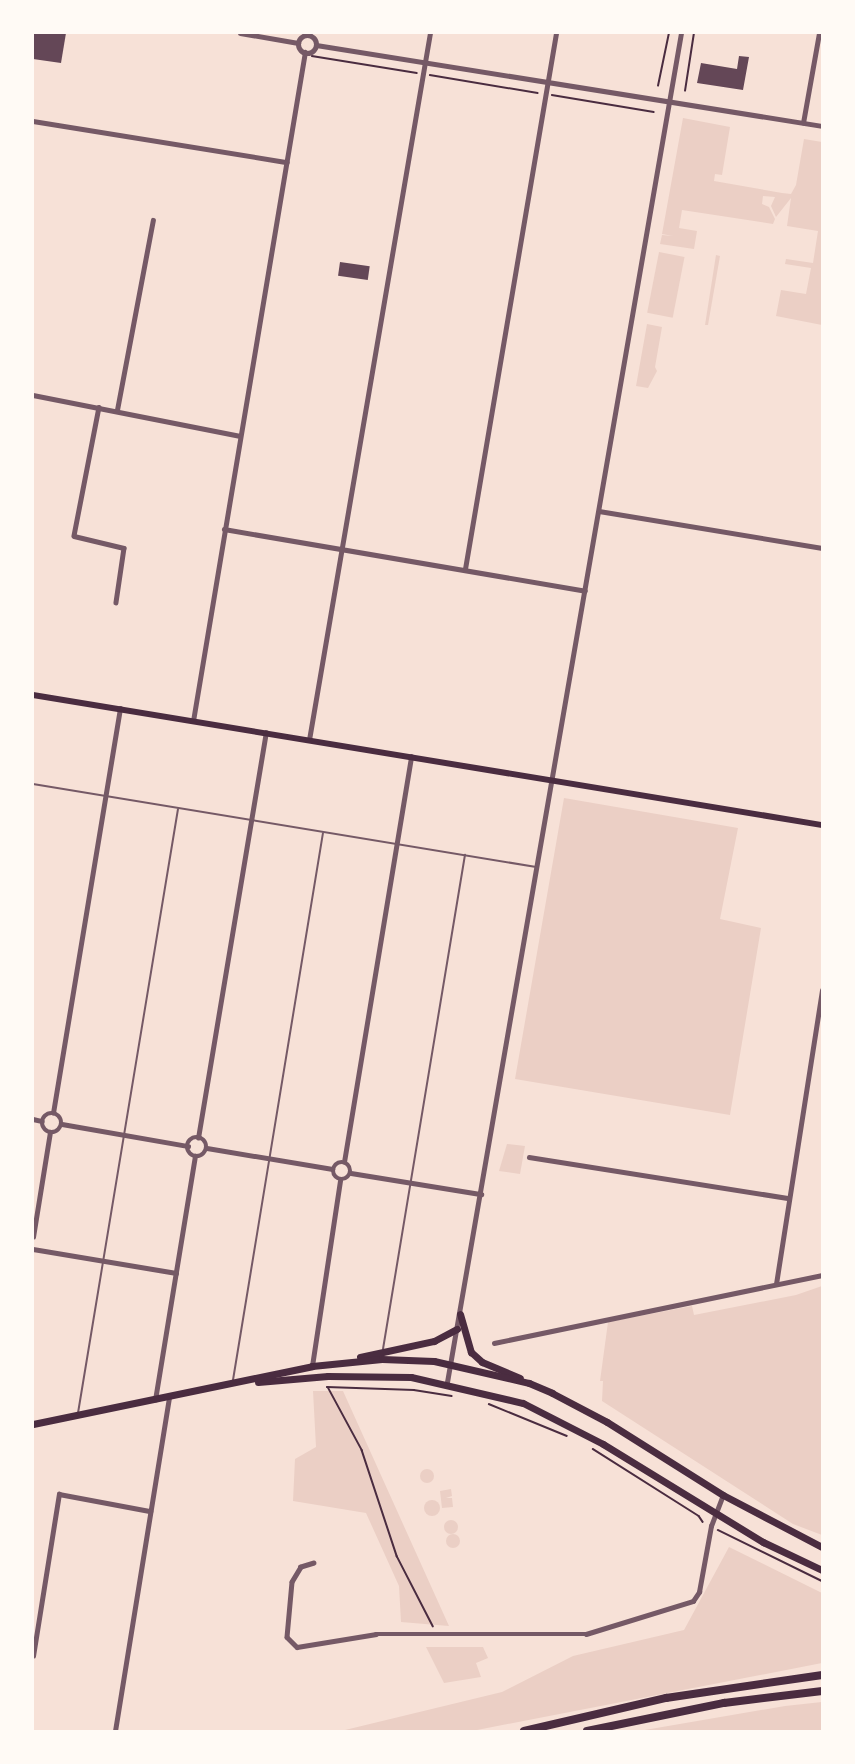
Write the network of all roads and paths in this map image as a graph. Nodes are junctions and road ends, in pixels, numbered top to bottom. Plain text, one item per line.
1 (240, 33) edge
2 (430, 33) edge
3 (556, 33) edge
4 (669, 33) edge
5 (681, 33) edge
6 (694, 33) edge
7 (819, 33) edge
8 (309, 34) edge
9 (298, 42) junction
10 (316, 45) junction
11 (305, 53) junction
12 (425, 61) junction
13 (423, 74) junction
14 (548, 82) junction
15 (658, 86) dead end
16 (685, 91) dead end
17 (545, 94) junction
18 (669, 101) junction
19 (654, 112) dead end
20 (33, 121) edge
21 (803, 123) junction
22 (822, 126) edge
23 (287, 162) junction
24 (153, 220) dead end
25 (33, 395) edge
26 (99, 407) junction
27 (117, 410) junction
28 (240, 436) junction
29 (599, 511) junction
30 (224, 529) junction
31 (822, 548) edge
32 (341, 549) junction
33 (465, 569) junction
34 (585, 591) junction
35 (116, 602) dead end
36 (33, 695) edge
37 (120, 709) junction
38 (193, 721) junction
39 (266, 733) junction
40 (309, 740) junction
41 (411, 758) junction
42 (552, 781) junction
43 (33, 785) edge
44 (105, 796) junction
45 (178, 809) junction
46 (251, 821) junction
47 (822, 825) edge
48 (323, 833) junction
49 (397, 844) junction
50 (465, 855) junction
51 (537, 867) junction
52 (822, 991) edge
53 (53, 1113) junction
54 (33, 1119) edge
55 (42, 1121) junction
56 (62, 1124) junction
57 (50, 1132) junction
58 (123, 1135) junction
59 (198, 1138) junction
60 (188, 1146) junction
61 (207, 1148) junction
62 (195, 1156) junction
63 (529, 1157) dead end
64 (269, 1159) junction
65 (344, 1162) junction
66 (332, 1169) junction
67 (351, 1173) junction
68 (340, 1180) junction
69 (410, 1183) junction
70 (481, 1194) junction
71 (789, 1198) junction
72 (33, 1237) edge
73 (33, 1249) edge
74 (104, 1262) junction
75 (176, 1273) junction
76 (822, 1275) edge
77 (776, 1284) junction
78 (460, 1314) junction
79 (457, 1329) junction
80 (494, 1342) dead end
81 (383, 1350) junction
82 (349, 1361) junction
83 (451, 1364) junction
84 (312, 1366) junction
85 (250, 1382) junction
86 (447, 1382) junction
87 (529, 1383) junction
88 (232, 1386) junction
89 (458, 1397) dead end
90 (169, 1398) junction
91 (154, 1400) junction
92 (484, 1403) dead end
93 (78, 1416) junction
94 (33, 1424) edge
95 (570, 1438) dead end
96 (590, 1447) dead end
97 (723, 1495) junction
98 (150, 1511) junction
99 (714, 1513) junction
100 (701, 1521) dead end
101 (719, 1531) dead end
102 (822, 1547) edge
103 (314, 1563) dead end
104 (822, 1570) edge
105 (822, 1581) edge
106 (437, 1635) junction
107 (33, 1656) edge
108 (822, 1676) edge
109 (822, 1691) edge
110 (115, 1731) edge
111 (524, 1731) edge
112 (588, 1731) edge

1 - 9 street
2 - 12 street
3 - 14 street
4 - 15 path
5 - 18 street
6 - 16 path
7 - 21 street
8 - 9 street
8 - 10 street
9 - 11 street
10 - 11 street
10 - 12 street
11 - 13 path
11 - 23 street
12 - 13 street
12 - 14 street
13 - 17 path
13 - 32 street
14 - 17 street
14 - 18 street
17 - 19 path
17 - 33 street
18 - 21 street
18 - 29 street
20 - 23 street
21 - 22 street
23 - 28 street
24 - 27 street
25 - 26 street
26 - 27 street
26 - 35 street
27 - 28 street
28 - 30 street
29 - 31 street
29 - 34 street
30 - 32 street
30 - 38 street
32 - 33 street
32 - 40 street
33 - 34 street
34 - 42 street
36 - 37 main road
37 - 38 main road
37 - 44 street
38 - 39 main road
39 - 40 main road
39 - 46 street
40 - 41 main road
41 - 42 main road
41 - 49 street
42 - 47 main road
42 - 51 street
43 - 44 lane
44 - 45 lane
44 - 53 street
45 - 46 lane
45 - 58 lane
46 - 48 lane
46 - 59 street
48 - 49 lane
48 - 64 lane
49 - 50 lane
49 - 65 street
50 - 51 lane
50 - 69 lane
51 - 70 street
52 - 71 street
53 - 55 street
53 - 56 street
54 - 55 street
55 - 57 street
56 - 57 street
56 - 58 street
57 - 72 street
58 - 60 street
58 - 74 lane
59 - 60 street
59 - 61 street
60 - 62 street
61 - 62 street
61 - 64 street
62 - 75 street
63 - 71 street
64 - 66 street
64 - 88 lane
65 - 66 street
65 - 67 street
66 - 68 street
67 - 68 street
67 - 69 street
68 - 84 street
69 - 70 street
69 - 81 lane
70 - 78 street
71 - 77 street
73 - 74 street
74 - 75 street
74 - 93 lane
75 - 91 street
76 - 77 street
77 - 80 street
78 - 79 street
78 - 87 main road
79 - 81 main road
79 - 83 street
81 - 82 main road
82 - 83 main road
82 - 84 main road
83 - 86 street
83 - 87 main road
84 - 85 main road
85 - 86 main road
85 - 88 main road
86 - 99 main road
87 - 97 main road
88 - 90 main road
89 - 106 path
90 - 91 main road
90 - 98 street
91 - 93 main road
92 - 95 path
93 - 94 main road
96 - 100 path
97 - 99 street
97 - 102 main road
98 - 107 street
98 - 110 street
99 - 104 main road
99 - 106 street
101 - 105 path
103 - 106 street
108 - 111 highway
109 - 112 highway

